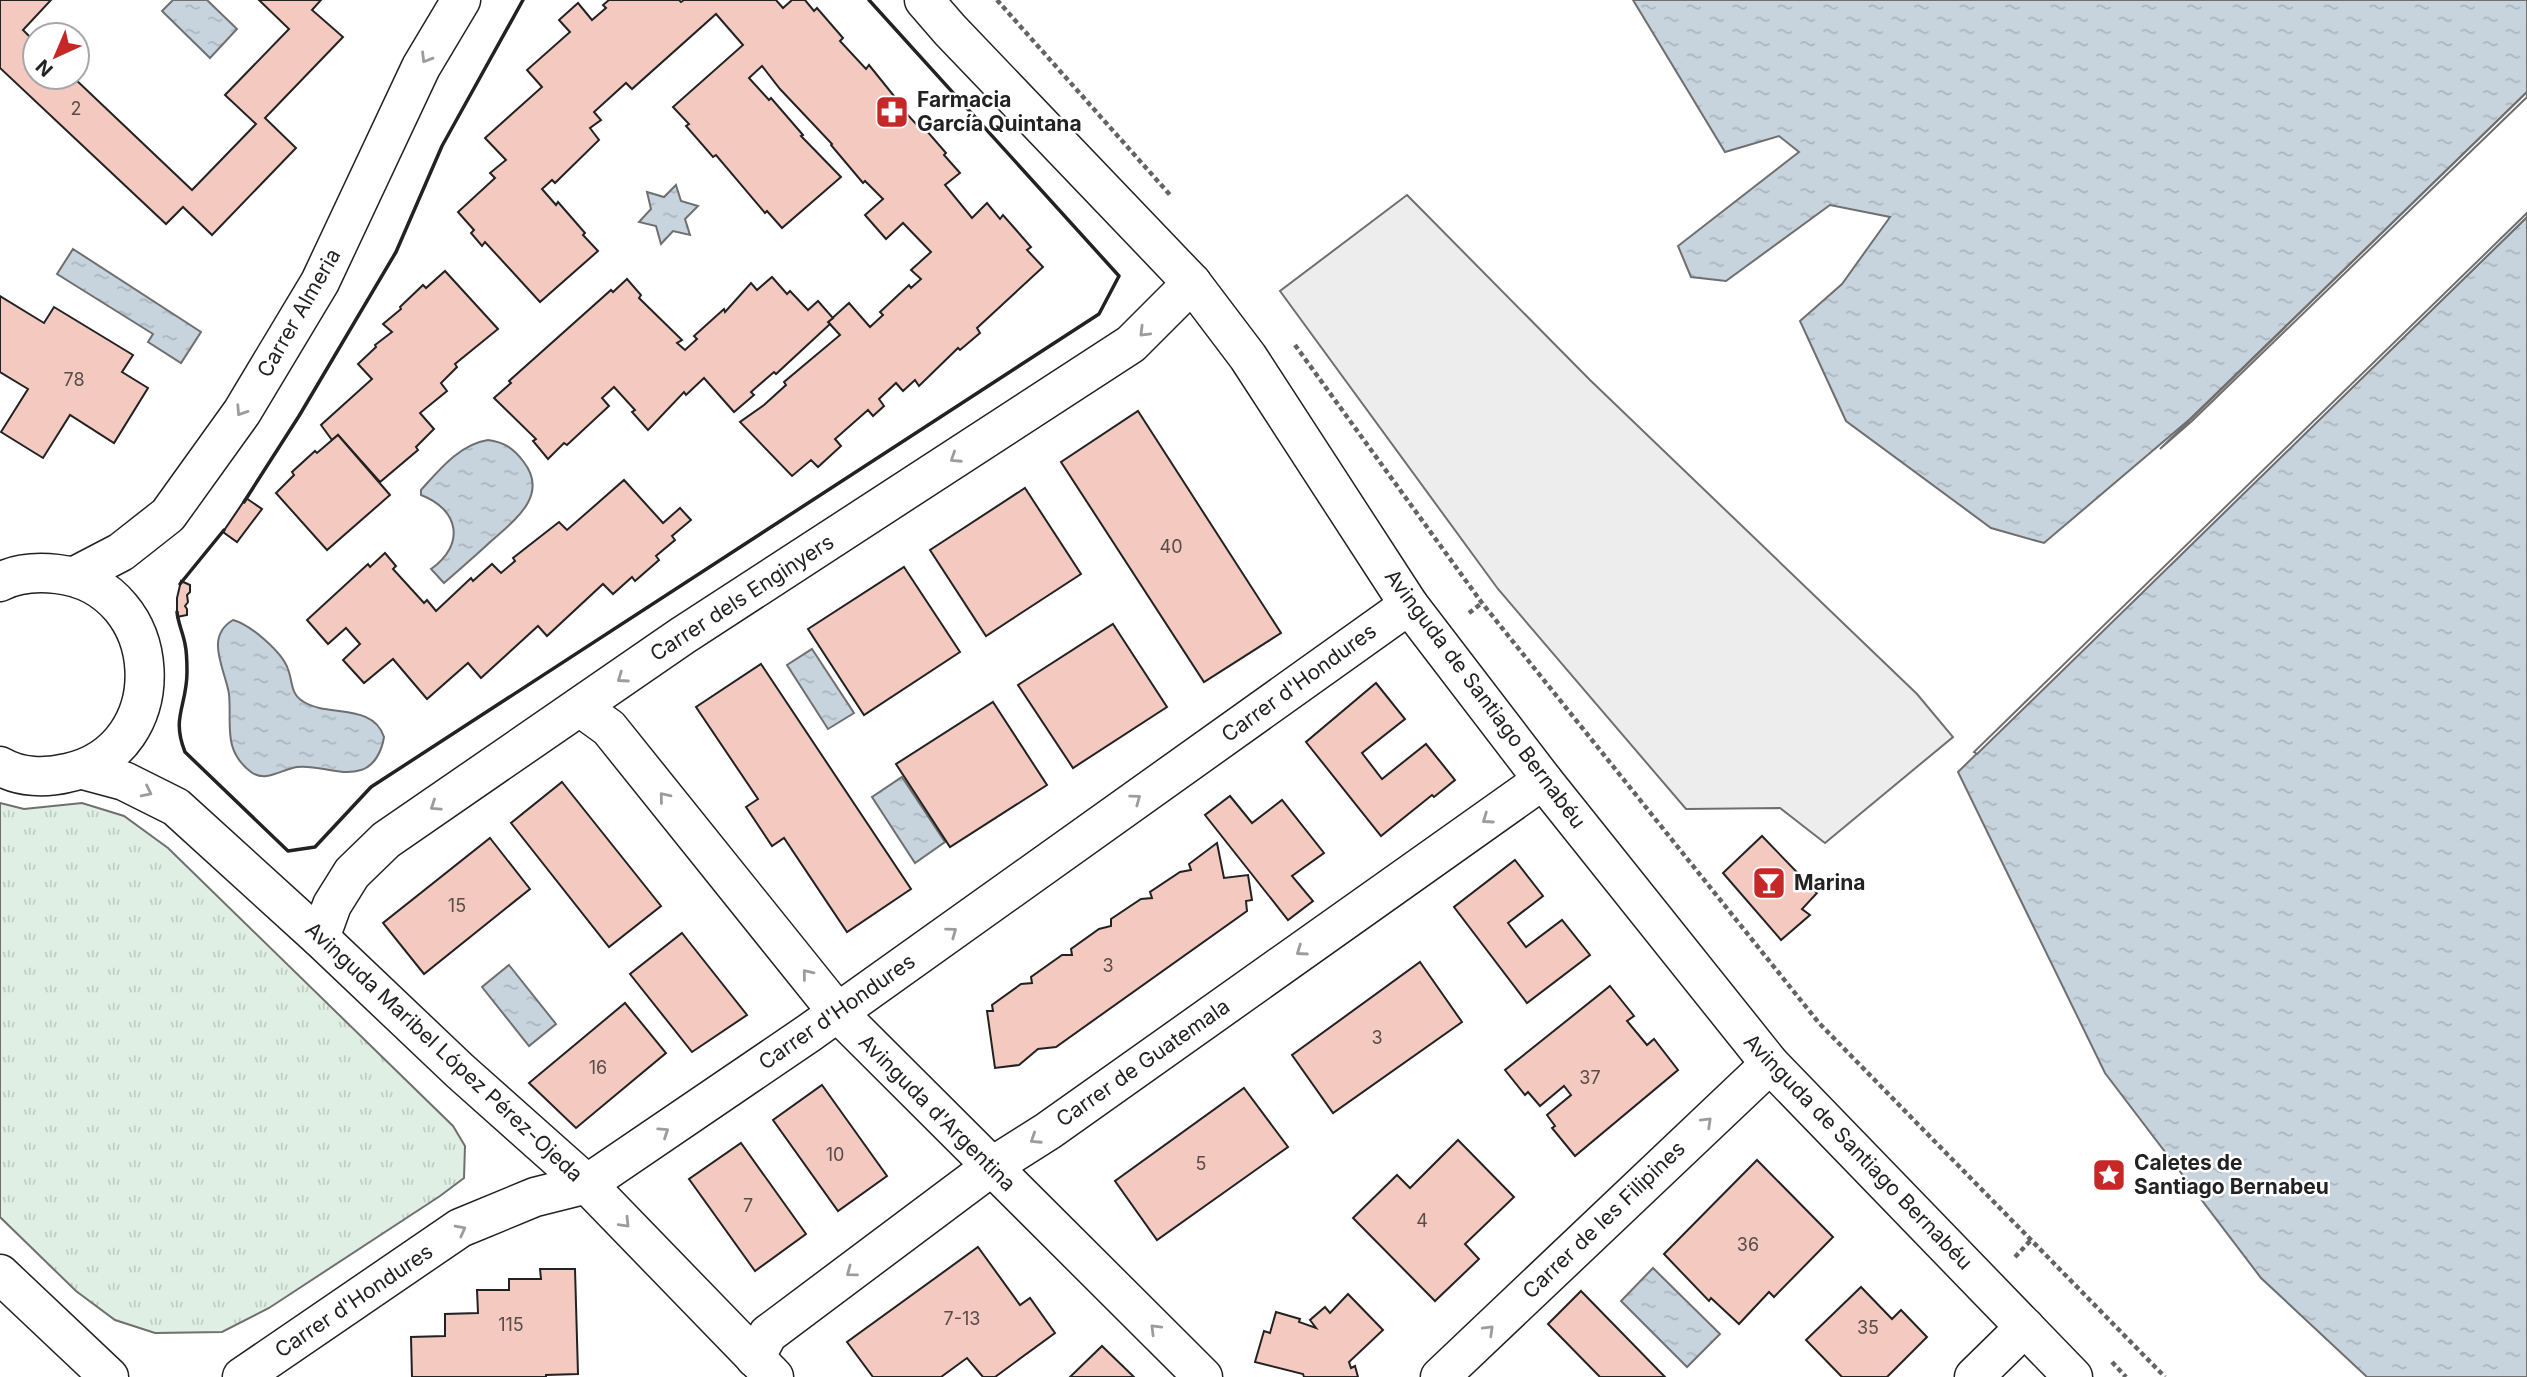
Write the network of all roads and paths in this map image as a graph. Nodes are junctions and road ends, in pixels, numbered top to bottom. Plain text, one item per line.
1 (461, 0) edge
2 (924, 0) edge
3 (997, 0) edge
4 (1174, 198) dead end
5 (1192, 284) junction
6 (1292, 341) dead end
7 (75, 576) junction
8 (0, 582) edge
9 (1409, 605) junction
10 (580, 707) junction
11 (0, 766) edge
12 (83, 770) junction
13 (1543, 780) junction
14 (320, 938) junction
15 (838, 1013) junction
16 (1770, 1064) junction
17 (992, 1167) junction
18 (587, 1184) junction
19 (2013, 1258) dead end
20 (2022, 1268) dead end
21 (0, 1274) edge
22 (2025, 1327) junction
23 (2107, 1357) dead end
24 (765, 1367) edge
25 (109, 1377) edge
26 (242, 1377) edge
27 (1203, 1377) edge
28 (1440, 1377) edge
29 (1974, 1377) edge
30 (2073, 1377) edge
31 (2126, 1377) edge
32 (2165, 1377) edge

1 -> 7 street, Carrer Almeria
2 - 5 street, Avinguda de Santiago Bernabéu
3 - 4 path
5 - 9 street, Avinguda de Santiago Bernabéu
5 -> 10 street, Carrer dels Enginyers
6 - 32 path
7 - 8 street
7 - 12 street
9 - 13 street, Avinguda de Santiago Bernabéu
15 -> 9 street, Carrer d'Hondures
10 -> 14 street, Carrer dels Enginyers
15 -> 10 street, Avinguda d'Argentina
11 - 12 street
12 -> 14 street, Avinguda Maribel López Pérez-Ojeda
13 - 16 street, Avinguda de Santiago Bernabéu
13 -> 17 street, Carrer de Guatemala
14 - 18 street, Avinguda Maribel López Pérez-Ojeda
15 - 17 street, Avinguda d'Argentina
18 -> 15 street, Carrer d'Hondures
16 - 22 street, Avinguda de Santiago Bernabéu
28 -> 16 street, Carrer de les Filipines
17 -> 24 street, Carrer de Guatemala
27 -> 17 street, Avinguda d'Argentina
18 -> 24 street, Avinguda Maribel López Pérez-Ojeda
26 -> 18 street, Carrer d'Hondures
19 - 20 path
21 - 25 street
22 - 29 street
22 - 30 street, Avinguda de Santiago Bernabéu
23 - 31 path

